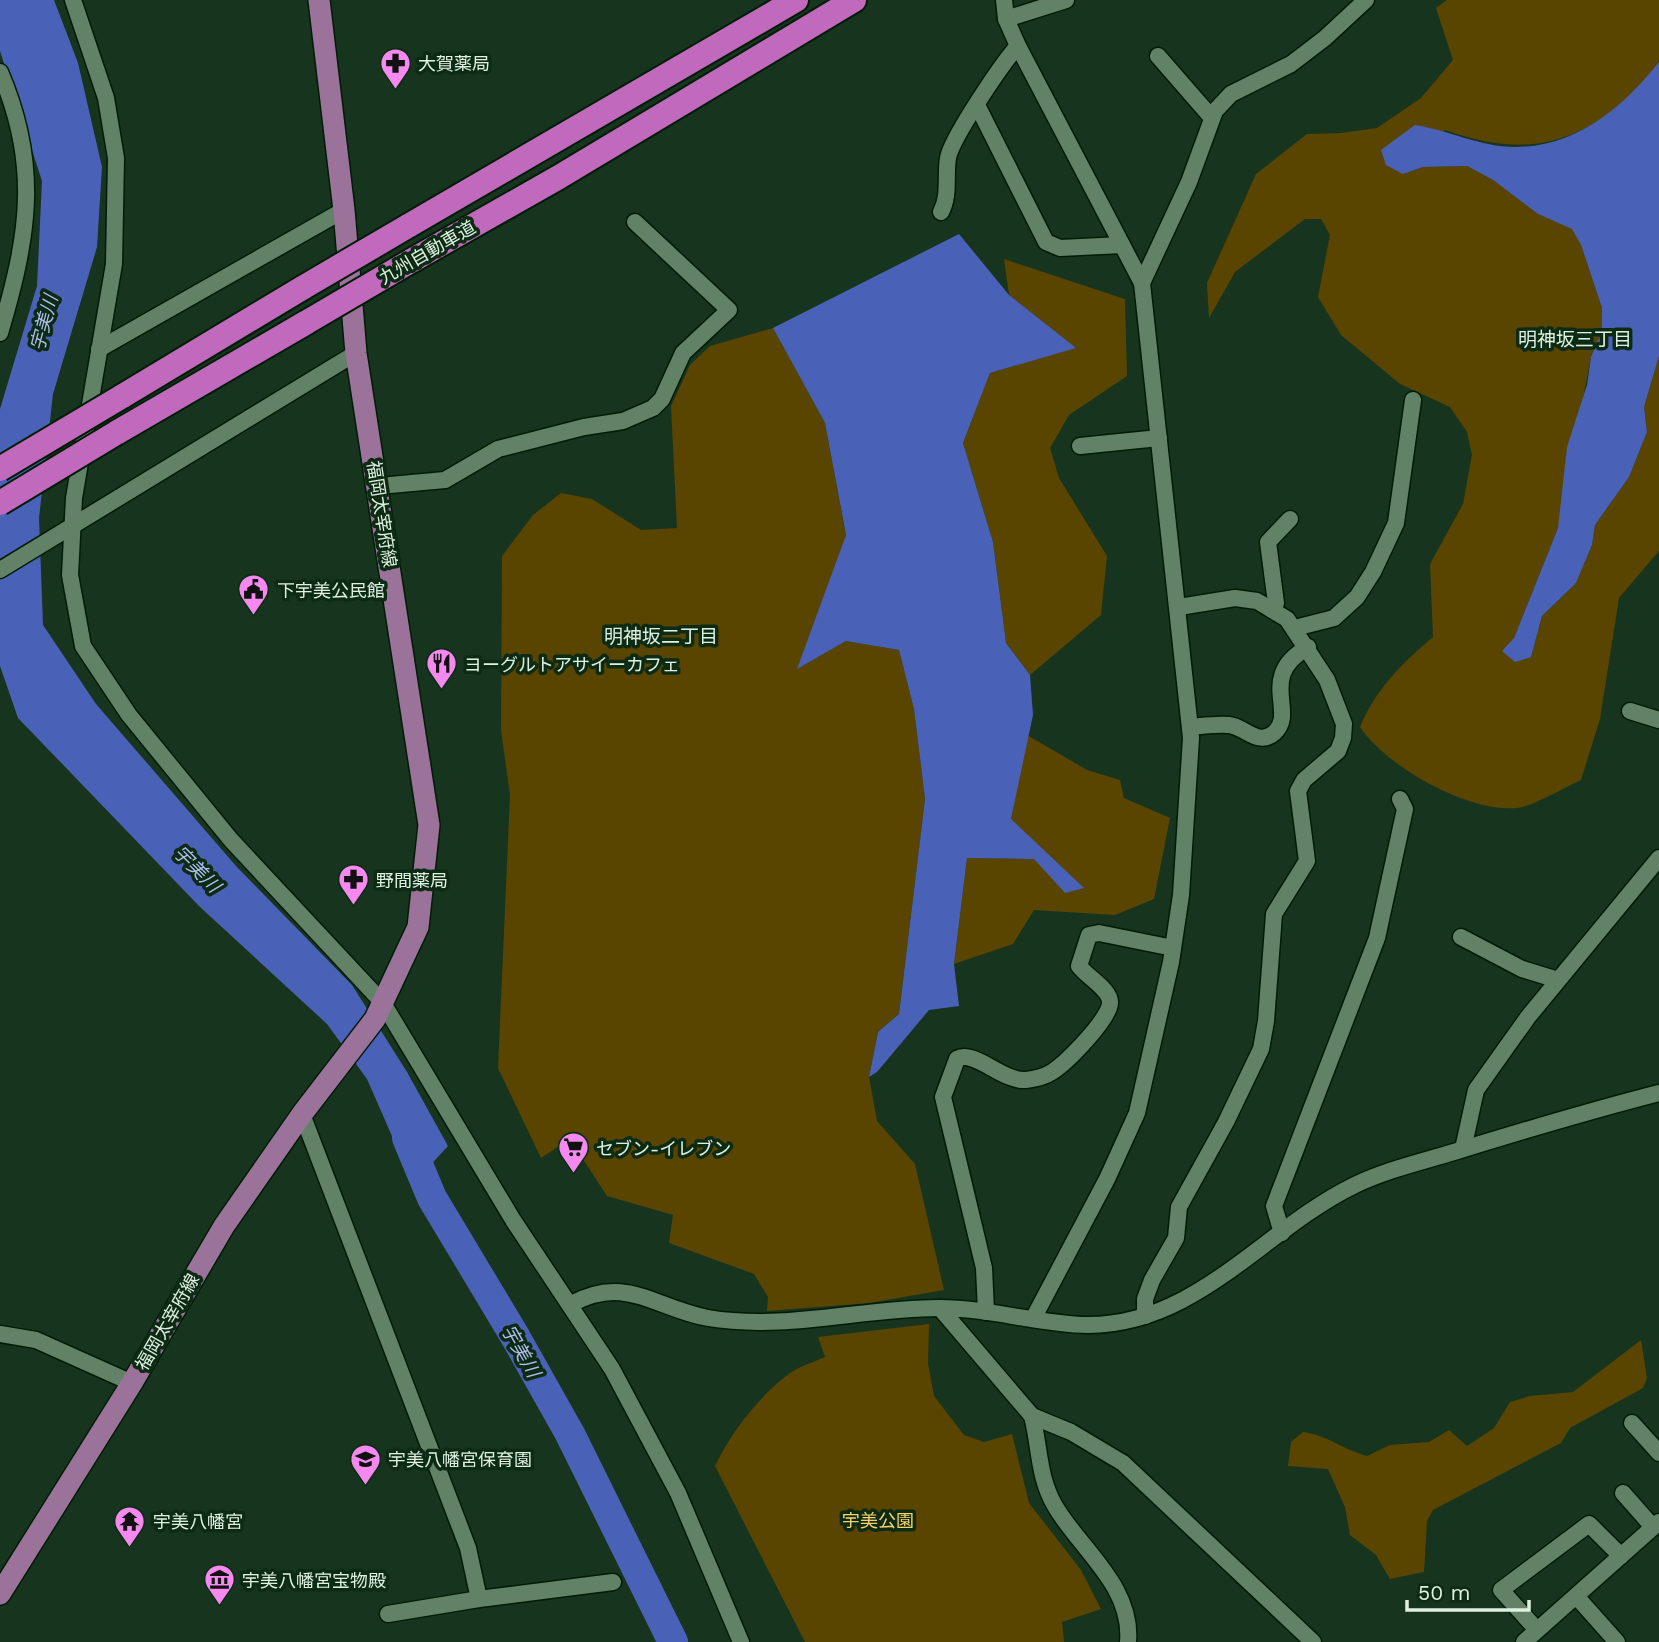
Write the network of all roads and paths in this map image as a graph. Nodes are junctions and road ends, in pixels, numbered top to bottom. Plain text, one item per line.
1 (73, 0) edge
2 (319, 0) edge
3 (796, 0) edge
4 (854, 0) edge
5 (1004, 0) edge
6 (1066, 0) edge
7 (1366, 0) edge
8 (1006, 19) junction
9 (1018, 46) junction
10 (1158, 56) dead end
11 (0, 72) edge
12 (977, 105) junction
13 (1212, 118) junction
14 (344, 209) junction
15 (941, 212) dead end
16 (635, 222) dead end
17 (1122, 244) junction
18 (1142, 283) junction
19 (0, 333) edge
20 (99, 349) junction
21 (356, 353) junction
22 (1413, 400) dead end
23 (1159, 438) junction
24 (1080, 446) dead end
25 (0, 469) edge
26 (379, 486) junction
27 (0, 503) edge
28 (1290, 519) dead end
29 (69, 526) junction
30 (0, 570) edge
31 (1179, 607) junction
32 (1272, 610) junction
33 (1295, 628) junction
34 (1308, 647) junction
35 (1630, 711) dead end
36 (1659, 720) edge
37 (1190, 727) junction
38 (1400, 799) dead end
39 (1659, 858) edge
40 (1461, 937) dead end
41 (1173, 948) junction
42 (1558, 980) junction
43 (379, 1011) junction
44 (1659, 1093) edge
45 (302, 1114) junction
46 (1463, 1149) junction
47 (1282, 1233) junction
48 (571, 1304) junction
49 (940, 1308) junction
50 (986, 1312) junction
51 (1144, 1316) junction
52 (1033, 1319) junction
53 (0, 1334) edge
54 (132, 1383) junction
55 (1032, 1416) junction
56 (1632, 1423) dead end
57 (1659, 1453) edge
58 (1623, 1493) dead end
59 (1655, 1530) edge
60 (1620, 1556) junction
61 (613, 1582) dead end
62 (0, 1594) edge
63 (1576, 1596) junction
64 (479, 1600) junction
65 (388, 1614) dead end
66 (1538, 1630) junction
67 (741, 1642) edge
68 (1128, 1642) edge
69 (1313, 1642) edge
70 (1524, 1642) edge
71 (1617, 1642) edge

1 - 20 street
2 - 14 main road, 福岡太宰府線
3 - 25 highway, 九州自動車道, bridge
4 - 27 highway, 九州自動車道, bridge
5 - 8 street
6 - 8 street
7 - 13 street
8 - 9 street
9 - 12 street
9 - 17 street
10 - 13 street
11 - 19 street
12 - 15 street
12 - 17 street
13 - 18 street
14 - 20 street
14 - 21 main road, 福岡太宰府線
16 - 26 street
17 - 18 street
18 - 23 street
20 - 29 street
21 - 26 main road, 福岡太宰府線
21 - 29 street
22 - 33 street
23 - 24 street
23 - 31 street
26 - 43 main road, 福岡太宰府線
28 - 32 street
29 - 30 street
29 - 43 street
31 - 32 street
31 - 37 street
32 - 33 street
33 - 34 street
34 - 37 street
34 - 51 street
35 - 36 street
37 - 41 street
38 - 47 street
39 - 42 street
40 - 42 street
41 - 50 street
41 - 52 street
42 - 46 street
43 - 45 main road, 福岡太宰府線
43 - 48 street
44 - 46 street
45 - 54 main road, 福岡太宰府線
45 - 64 street
46 - 47 street
47 - 51 street
48 - 49 street
48 - 67 street
49 - 50 street
49 - 55 street
50 - 52 street
51 - 52 street
53 - 54 street
54 - 62 main road, 福岡太宰府線
55 - 68 street
55 - 69 street
56 - 57 street
58 - 59 street
59 - 60 street
60 - 63 street
60 - 66 street
61 - 64 street
63 - 66 street
63 - 71 street
64 - 65 street
66 - 70 street

